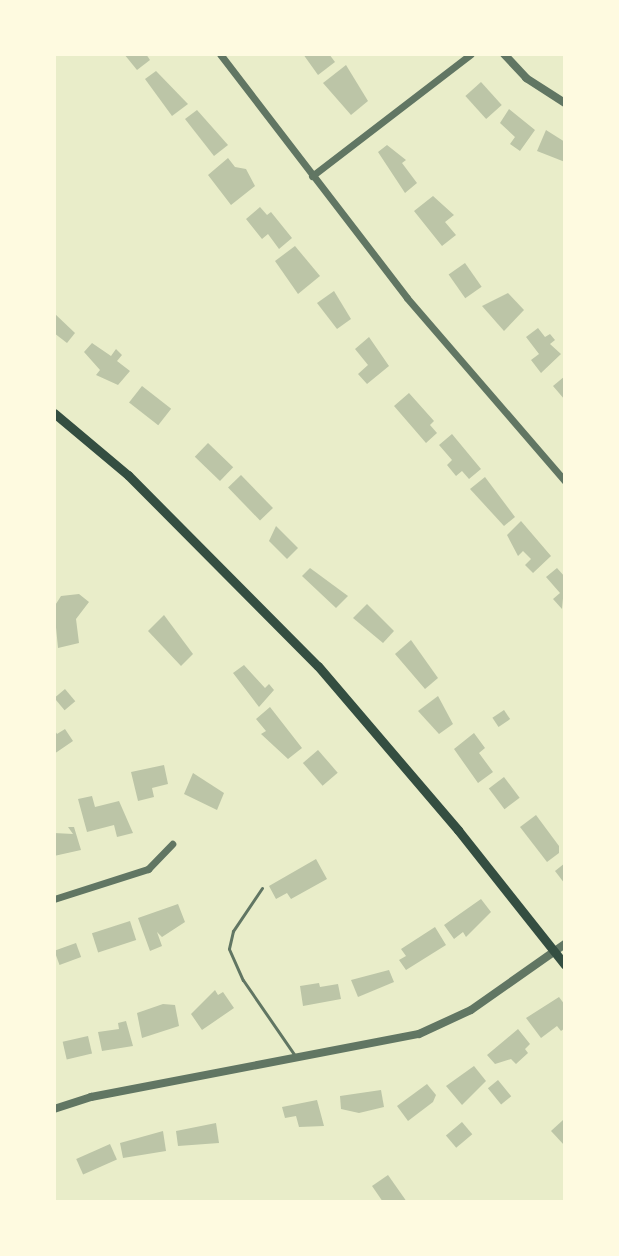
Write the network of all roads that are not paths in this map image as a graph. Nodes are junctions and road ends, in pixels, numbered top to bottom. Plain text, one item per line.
1 (220, 54) edge
2 (471, 54) edge
3 (504, 54) edge
4 (565, 103) edge
5 (312, 176) junction
6 (54, 413) edge
7 (565, 481) edge
8 (172, 844) dead end
9 (262, 888) dead end
10 (54, 899) edge
11 (565, 944) edge
12 (555, 952) junction
13 (565, 965) edge
14 (296, 1057) junction
15 (54, 1109) edge

1 - 5 street
2 - 5 street
3 - 4 street
5 - 7 street
6 - 12 main road
8 - 10 street
9 - 14 lane
11 - 12 street
12 - 13 main road
12 - 14 street
14 - 15 street

